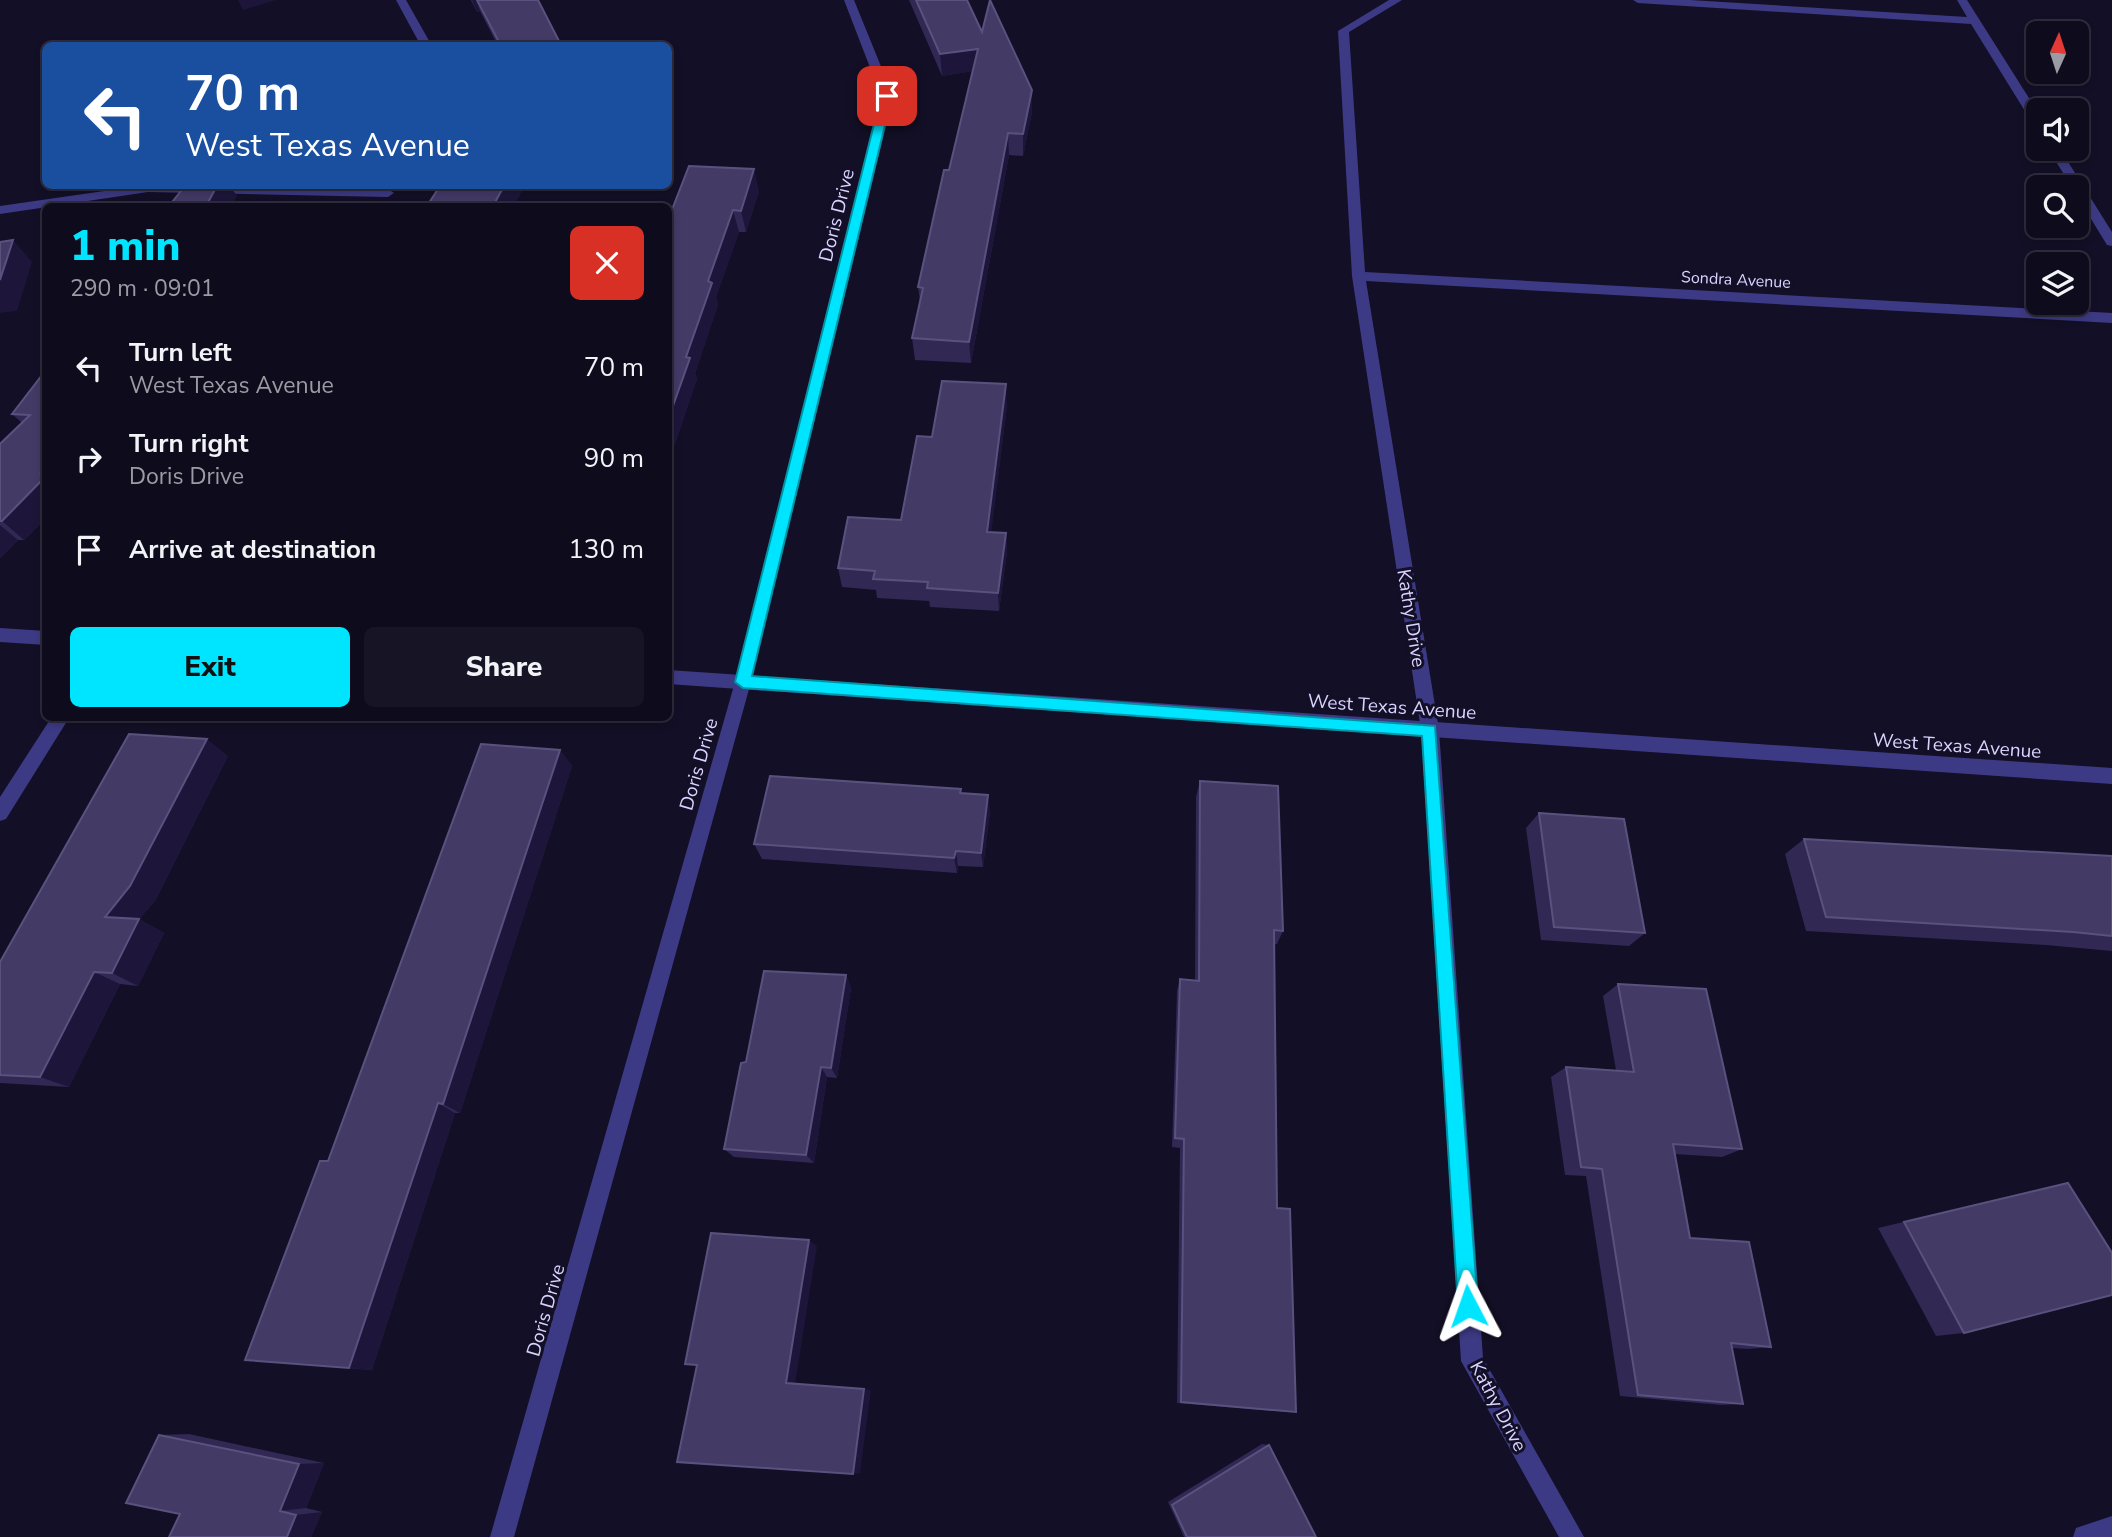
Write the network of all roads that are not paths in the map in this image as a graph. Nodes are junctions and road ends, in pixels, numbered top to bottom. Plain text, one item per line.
1 (401, 0) edge
2 (849, 0) edge
3 (1396, 0) edge
4 (1638, 0) edge
5 (1962, 0) edge
6 (1975, 21) junction
7 (425, 42) edge
8 (2026, 103) edge
9 (2061, 161) edge
10 (141, 189) edge
11 (47, 203) edge
12 (42, 204) edge
13 (0, 210) edge
14 (2112, 242) edge
15 (1359, 276) junction
16 (2112, 318) edge
17 (0, 635) edge
18 (42, 638) edge
19 (672, 677) edge
20 (743, 682) junction
21 (58, 721) edge
22 (1430, 730) junction
23 (2112, 776) edge
24 (0, 813) edge
25 (2112, 1528) edge
26 (502, 1537) edge
27 (1572, 1537) edge
28 (2085, 1537) edge

1 - 7 street
2 - 20 street, Doris Drive
3 - 15 street, Kathy Drive
4 - 6 street
5 - 6 street
6 - 8 street
9 - 14 street
10 - 11 street
12 - 13 street
15 - 16 street, Sondra Avenue
15 - 22 street, Kathy Drive
17 - 18 street
19 - 20 street, West Texas Avenue
20 - 22 street, West Texas Avenue
20 - 26 street, Doris Drive
21 - 24 street
22 - 23 street, West Texas Avenue
22 - 27 street, Kathy Drive
25 - 28 street

